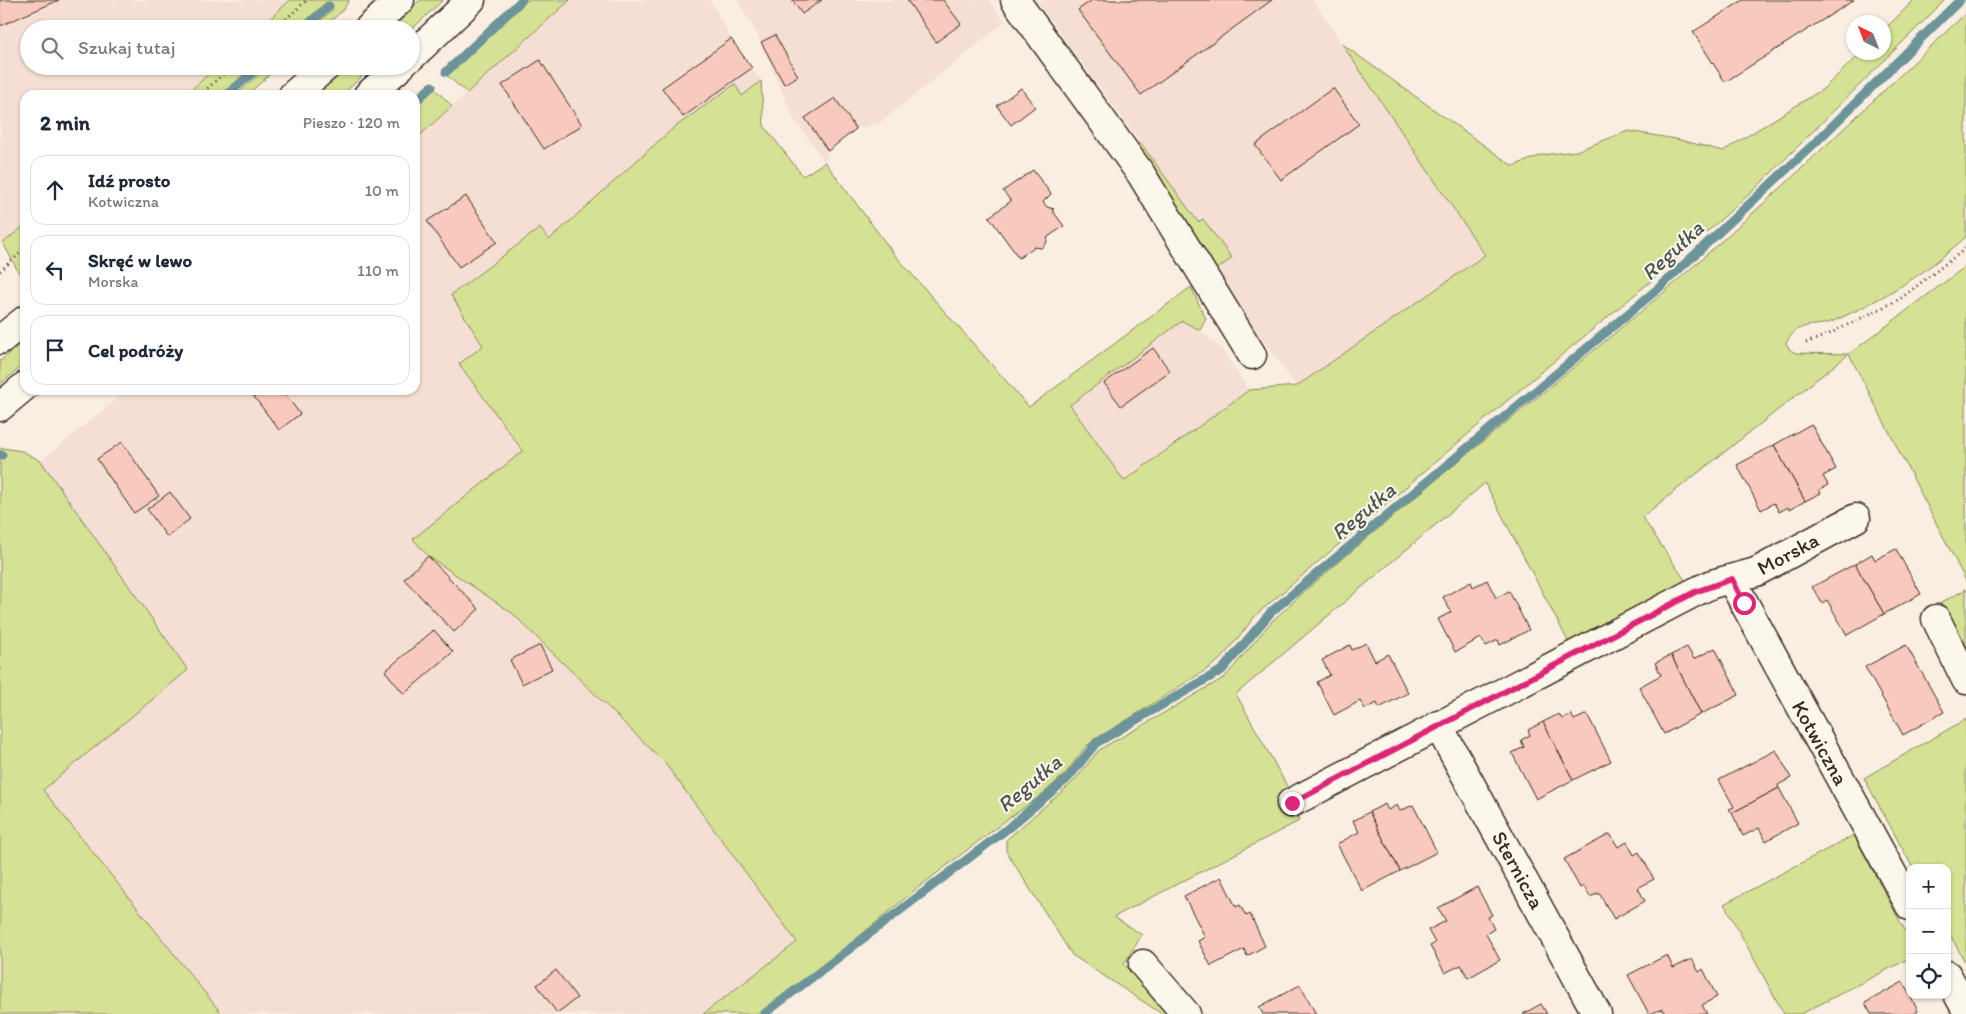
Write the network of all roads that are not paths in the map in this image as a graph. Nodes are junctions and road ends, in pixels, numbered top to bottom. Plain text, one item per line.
1 (400, 0) edge
2 (471, 0) edge
3 (1015, 0) edge
4 (378, 20) edge
5 (420, 48) edge
6 (317, 75) edge
7 (391, 75) edge
8 (300, 90) edge
9 (374, 90) edge
10 (20, 324) edge
11 (0, 340) edge
12 (1252, 355) dead end
13 (20, 390) edge
14 (0, 407) edge
15 (1856, 518) dead end
16 (1732, 579) junction
17 (1936, 619) dead end
18 (1966, 680) edge
19 (1438, 725) junction
20 (1292, 803) dead end
21 (1906, 899) edge
22 (1143, 964) dead end
23 (1951, 982) edge
24 (1966, 1009) edge
25 (1186, 1014) edge
26 (1597, 1014) edge

1 - 4 street
2 - 5 street
3 - 12 street
6 - 8 street
7 - 9 street
10 - 11 street
13 - 14 street
15 - 16 street, Morska
16 - 19 street, Morska
16 - 21 street, Kotwiczna
17 - 18 street
19 - 20 street, Morska
19 - 26 street, Sternicza
22 - 25 street
23 - 24 street

